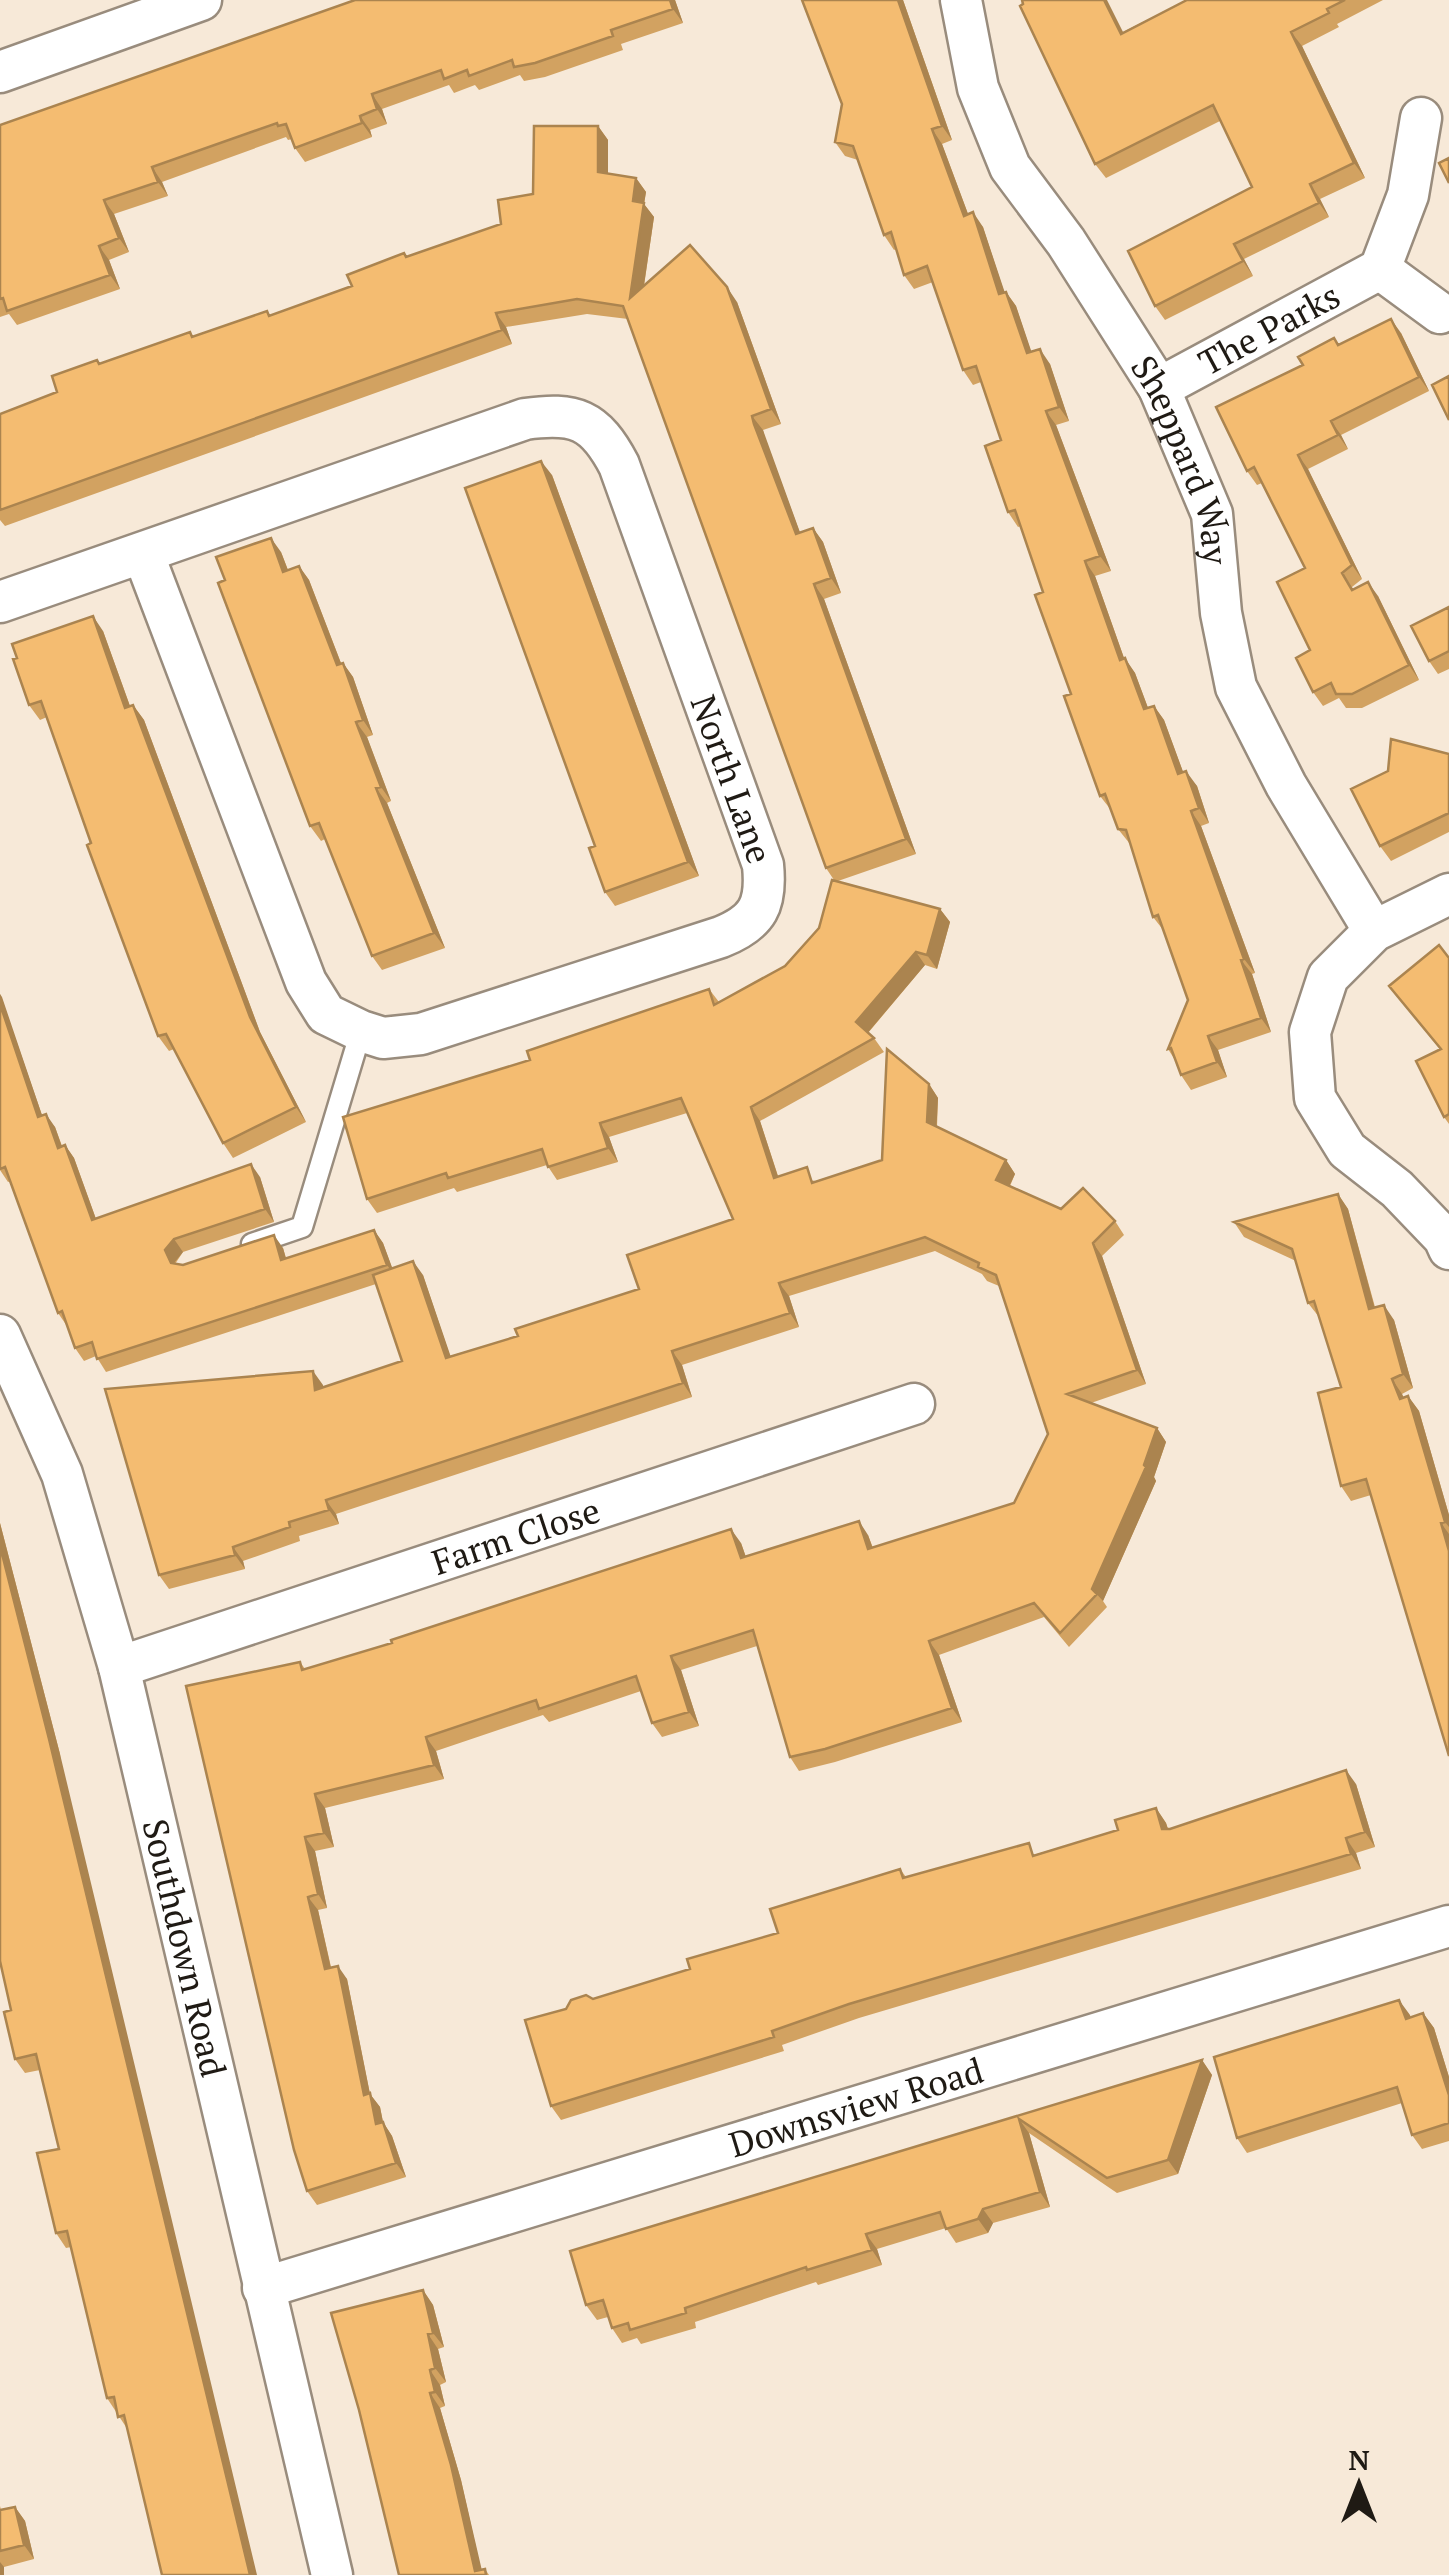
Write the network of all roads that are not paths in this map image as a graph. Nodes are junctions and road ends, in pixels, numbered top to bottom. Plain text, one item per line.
1 (201, 0) edge
2 (961, 0) edge
3 (0, 72) edge
4 (1422, 118) dead end
5 (1380, 269) junction
6 (1440, 313) dead end
7 (1159, 388) junction
8 (143, 553) junction
9 (0, 602) edge
10 (1449, 894) edge
11 (1374, 932) junction
12 (361, 1031) junction
13 (237, 1249) edge
14 (1449, 1250) edge
15 (0, 1335) edge
16 (914, 1404) dead end
17 (119, 1667) junction
18 (1449, 1926) edge
19 (263, 2288) junction
20 (332, 2575) edge

1 - 3 street
2 - 7 street, Sheppard Way
4 - 5 street, The Parks
5 - 6 street, The Parks
5 - 7 street, The Parks
7 - 11 street, Sheppard Way
8 - 9 street, North Lane
8 - 12 street, North Lane
8 - 12 street, North Lane
10 - 11 street
11 - 14 street
12 - 13 lane
15 - 17 street, Southdown Road
16 - 17 street, Farm Close
17 - 19 street, Southdown Road
18 - 19 street, Downsview Road
19 - 20 street, Southdown Road

